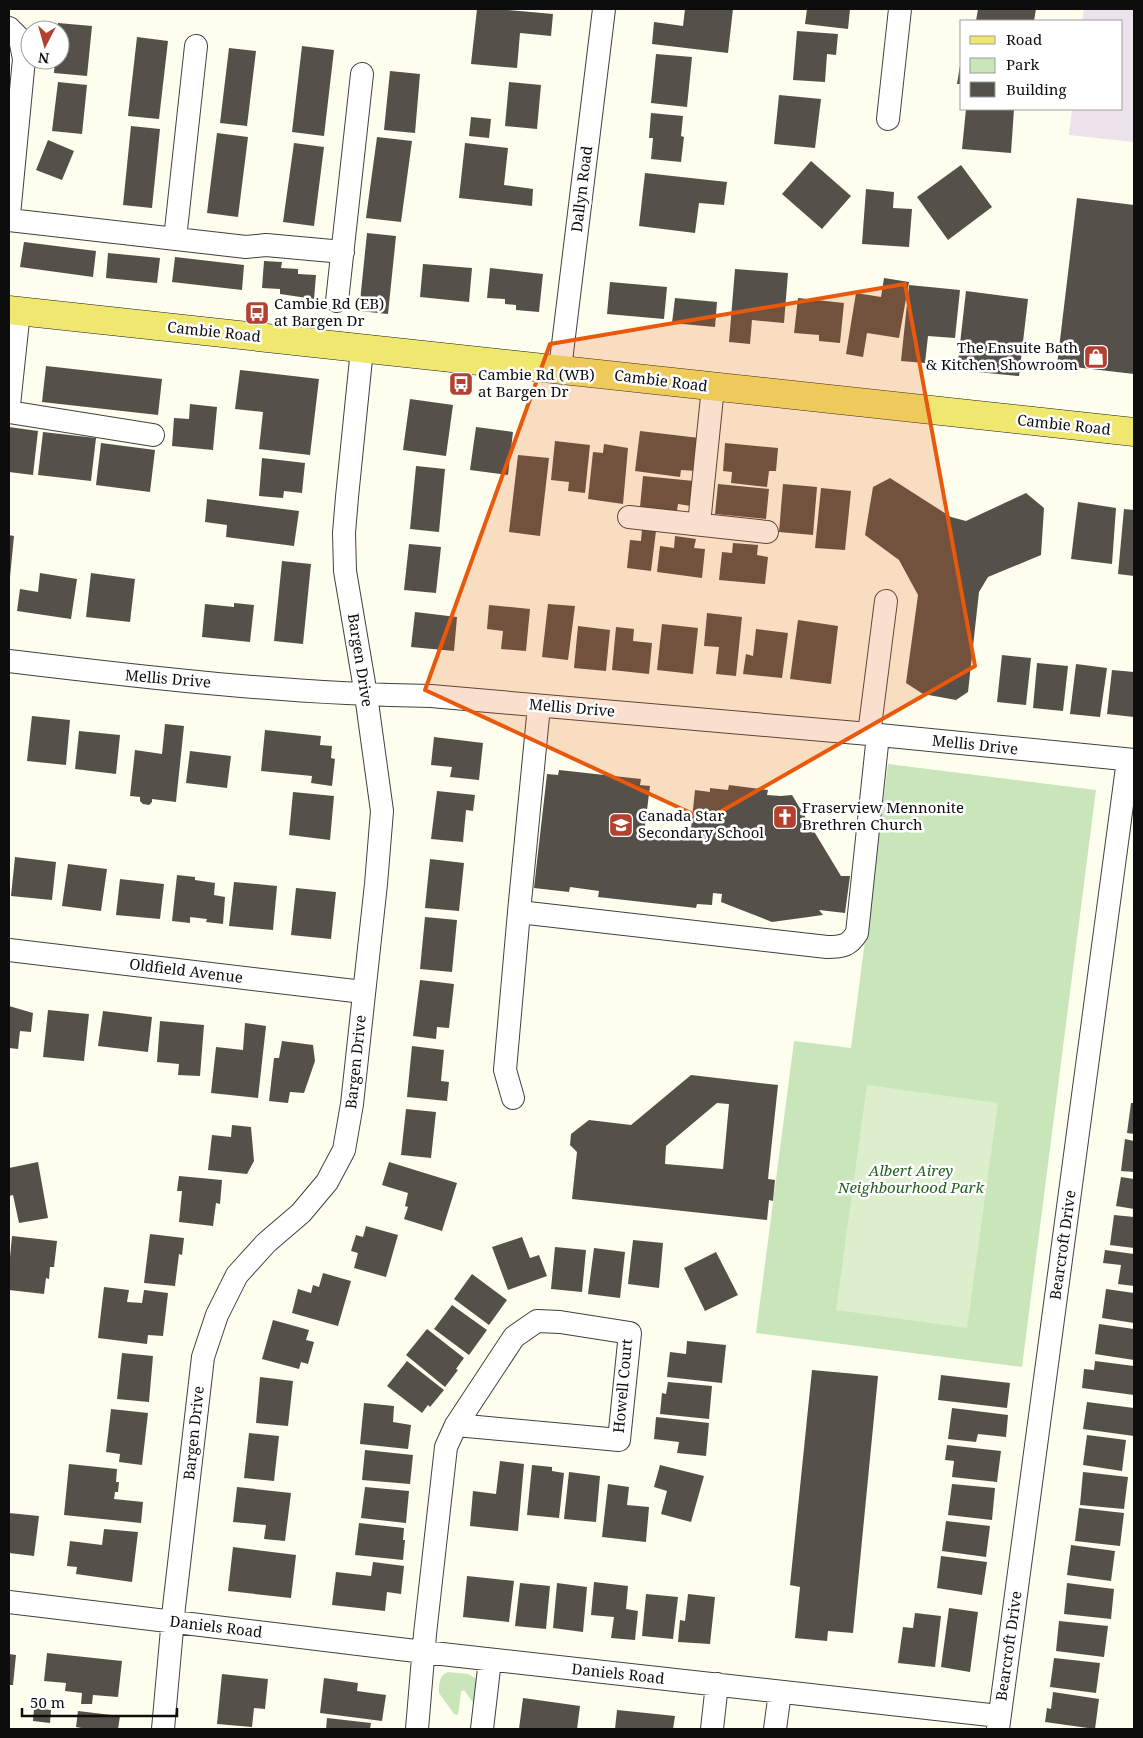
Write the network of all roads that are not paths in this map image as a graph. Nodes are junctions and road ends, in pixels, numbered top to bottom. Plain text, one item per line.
1 (604, 9) edge
2 (900, 9) edge
3 (9, 28) edge
4 (196, 46) dead end
5 (362, 74) dead end
6 (888, 119) dead end
7 (9, 215) edge
8 (9, 220) edge
9 (175, 239) junction
10 (343, 252) junction
11 (337, 300) dead end
12 (14, 311) edge
13 (362, 349) junction
14 (560, 369) junction
15 (713, 387) junction
16 (9, 405) edge
17 (9, 412) edge
18 (1134, 432) edge
19 (153, 435) dead end
20 (629, 517) dead end
21 (699, 524) junction
22 (767, 532) dead end
23 (886, 600) dead end
24 (9, 662) edge
25 (366, 695) junction
26 (539, 706) junction
27 (874, 735) junction
28 (1131, 760) edge
29 (519, 912) junction
30 (9, 950) edge
31 (363, 992) junction
32 (513, 1098) dead end
33 (456, 1425) junction
34 (9, 1602) edge
35 (173, 1621) junction
36 (424, 1652) junction
37 (490, 1660) junction
38 (717, 1684) junction
39 (780, 1692) junction
40 (998, 1723) edge
41 (162, 1729) edge
42 (417, 1729) edge
43 (482, 1729) edge
44 (712, 1729) edge
45 (775, 1729) edge

1 - 14 street, Dallyn Road
2 - 6 street
3 - 7 street
4 - 9 street
5 - 10 street
8 - 9 street
9 - 10 street
10 - 11 street
12 - 13 main road, Cambie Road
12 - 16 street
13 - 14 main road, Cambie Road
13 - 25 street, Bargen Drive
14 - 15 main road, Cambie Road
15 - 18 main road, Cambie Road
15 - 21 street
17 - 19 street
20 - 21 street
21 - 22 street
23 - 27 street
24 - 25 street, Mellis Drive
25 - 26 street, Mellis Drive
25 - 31 street, Bargen Drive
26 - 27 street, Mellis Drive
26 - 29 street
27 - 28 street, Mellis Drive
27 - 29 street
28 - 40 street, Bearcroft Drive
29 - 32 street
30 - 31 street, Oldfield Avenue
31 - 35 street, Bargen Drive
33 - 33 street, Howell Court
33 - 36 street, Howell Court
34 - 35 street, Daniels Road
35 - 36 street, Daniels Road
35 - 41 street, Bargen Drive
36 - 37 street, Daniels Road
36 - 42 street
37 - 38 street, Daniels Road
37 - 43 street
38 - 39 street, Daniels Road
38 - 44 street
39 - 40 street, Daniels Road
39 - 45 street

